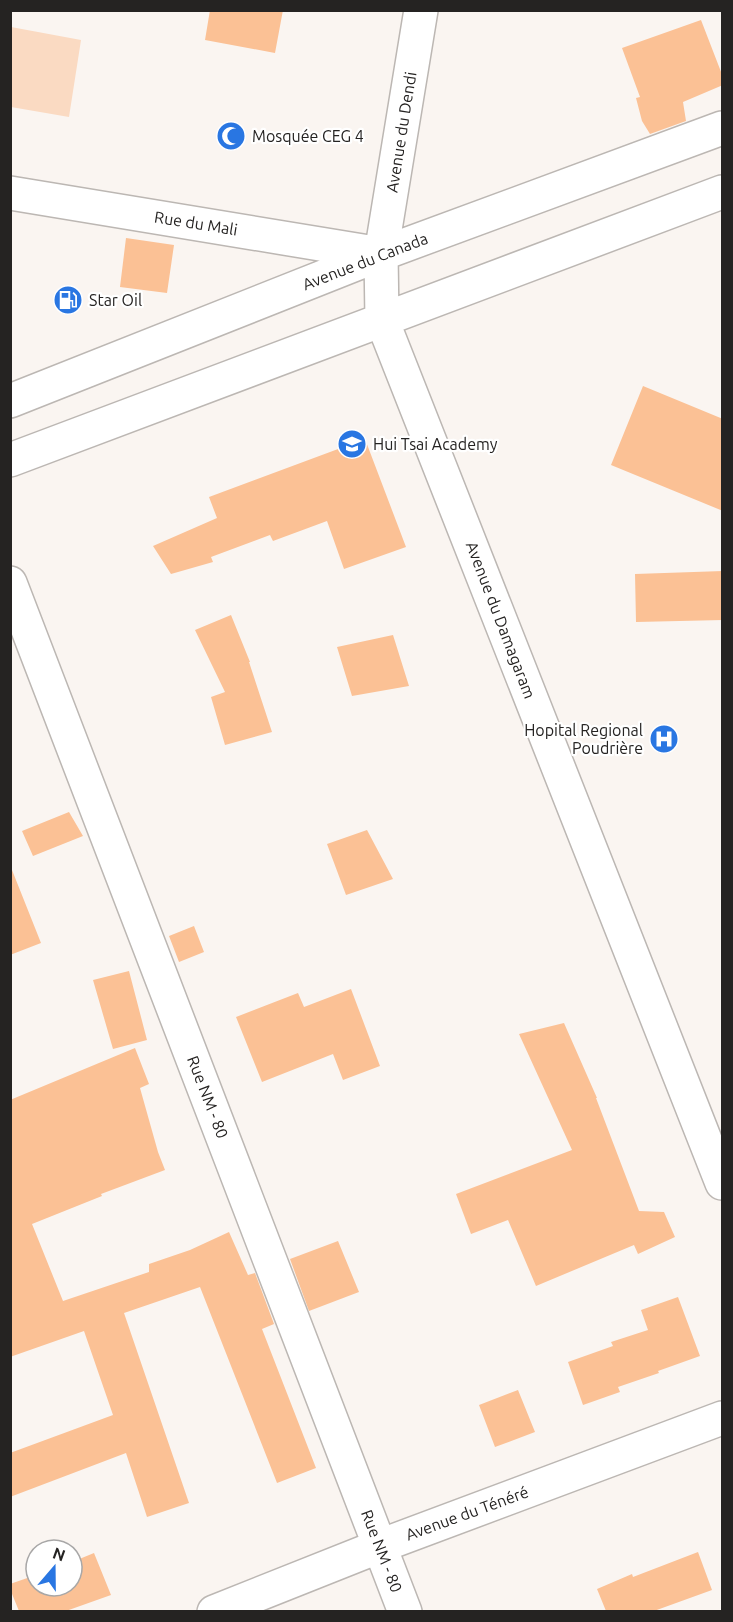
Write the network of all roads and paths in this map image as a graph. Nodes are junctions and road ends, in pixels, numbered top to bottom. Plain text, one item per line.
1 (421, 10) edge
2 (723, 128) edge
3 (723, 192) edge
4 (10, 193) edge
5 (381, 254) junction
6 (382, 320) junction
7 (10, 401) edge
8 (10, 460) edge
9 (10, 583) edge
10 (723, 1183) edge
11 (723, 1418) edge
12 (380, 1546) junction
13 (214, 1611) edge
14 (405, 1611) edge

1 - 5 street, Avenue du Dendi
2 - 5 street, Avenue du Canada
3 - 6 street
4 - 5 street, Rue du Mali
5 - 6 street, Avenue du Damagaram
5 - 7 street, Avenue du Canada
6 - 8 street
6 - 10 street, Avenue du Damagaram
9 - 12 street, Rue NM - 80
11 - 12 street, Avenue du Ténéré
12 - 13 street, Avenue du Ténéré
12 - 14 street, Rue NM - 80

